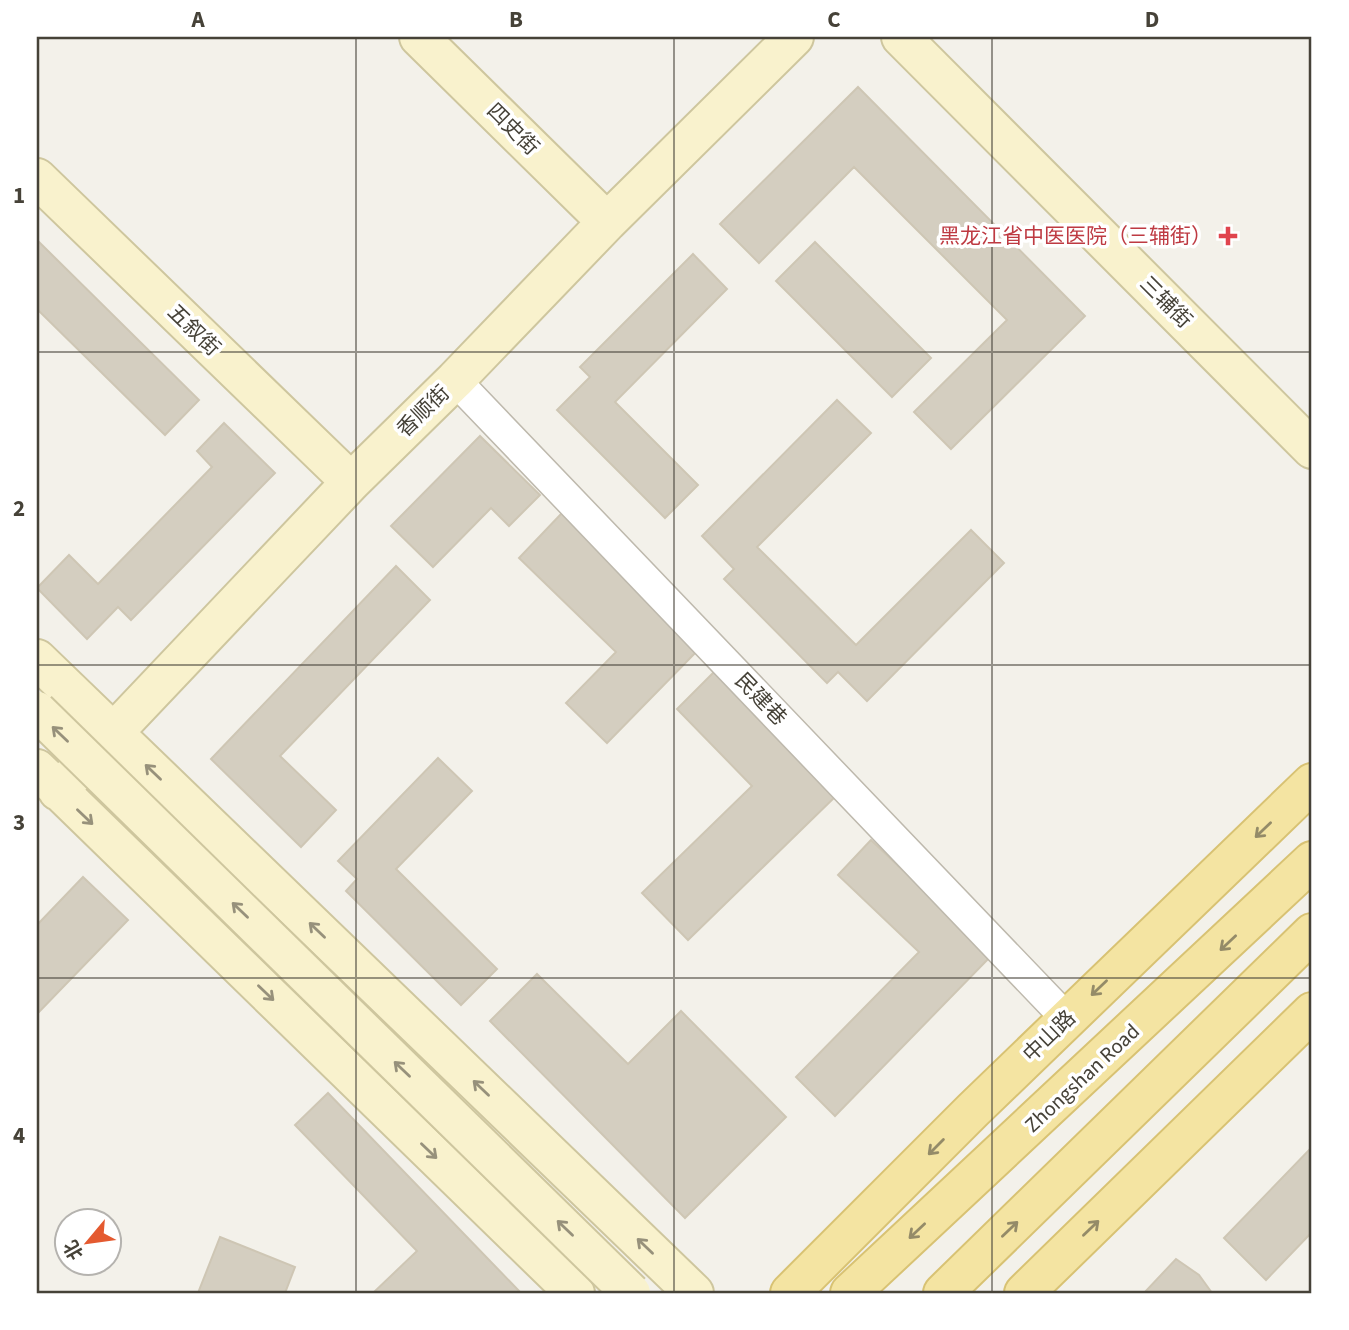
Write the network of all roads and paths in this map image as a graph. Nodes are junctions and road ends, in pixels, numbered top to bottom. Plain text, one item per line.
1 (419, 37) edge
2 (794, 37) edge
3 (901, 37) edge
4 (37, 178) edge
5 (607, 222) junction
6 (455, 380) junction
7 (1312, 449) edge
8 (351, 482) junction
9 (37, 659) edge
10 (37, 711) edge
11 (112, 732) junction
12 (48, 780) edge
13 (1312, 783) edge
14 (1312, 862) edge
15 (1277, 897) junction
16 (1161, 929) junction
17 (1299, 945) edge
18 (1312, 1012) edge
19 (1067, 1018) junction
20 (1279, 1044) junction
21 (1170, 1073) junction
22 (575, 1293) edge
23 (631, 1293) edge
24 (694, 1293) edge
25 (790, 1293) edge
26 (850, 1293) edge
27 (943, 1293) edge
28 (1024, 1293) edge

1 - 5 street, 四史街
2 - 5 street, 香顺街
3 - 7 street, 三辅街
4 - 8 street, 五叙街
5 - 6 street, 香顺街
6 - 8 street, 香顺街
6 - 19 street, 民建巷
8 - 11 street, 香顺街
9 - 11 street
23 -> 10 street, bridge
11 - 12 street, 香顺街
24 -> 11 street
12 -> 22 street
13 -> 16 main road, 中山路
14 - 15 main road, Zhongshan Road
15 - 16 main road
15 -> 26 main road, Zhongshan Road
16 -> 19 main road, 中山路
17 - 20 main road
17 - 21 main road
18 - 20 main road
19 -> 25 main road, 中山路
20 - 21 main road
28 -> 20 main road
27 -> 21 main road

